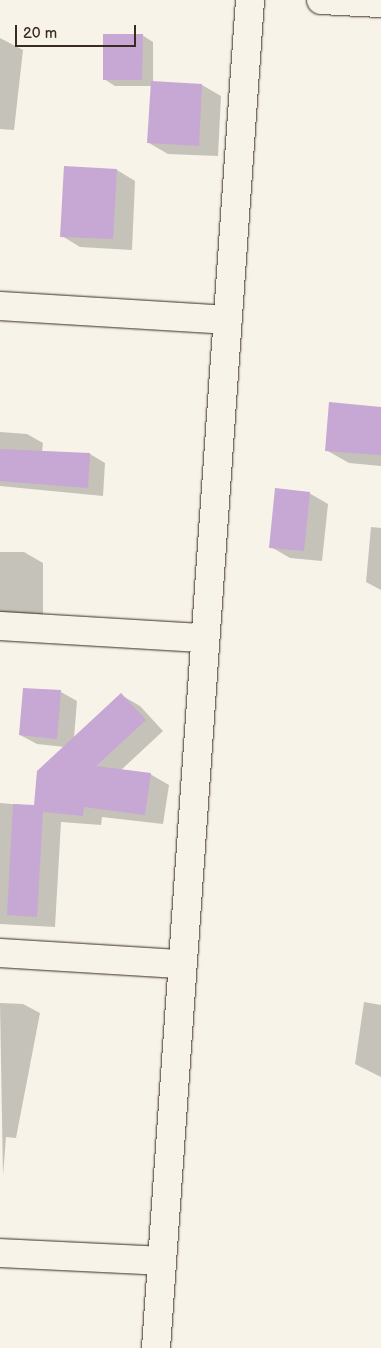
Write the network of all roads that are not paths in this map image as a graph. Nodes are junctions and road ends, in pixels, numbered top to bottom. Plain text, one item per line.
1 (250, 0) edge
2 (321, 0) edge
3 (381, 3) edge
4 (0, 306) edge
5 (228, 320) junction
6 (0, 626) edge
7 (204, 638) junction
8 (0, 953) edge
9 (181, 964) junction
10 (0, 1253) edge
11 (161, 1261) junction
12 (156, 1348) edge

1 - 5 street
2 - 3 street
4 - 5 street
5 - 7 street
6 - 7 street
7 - 9 street
8 - 9 street
9 - 11 street
10 - 11 street
11 - 12 street

